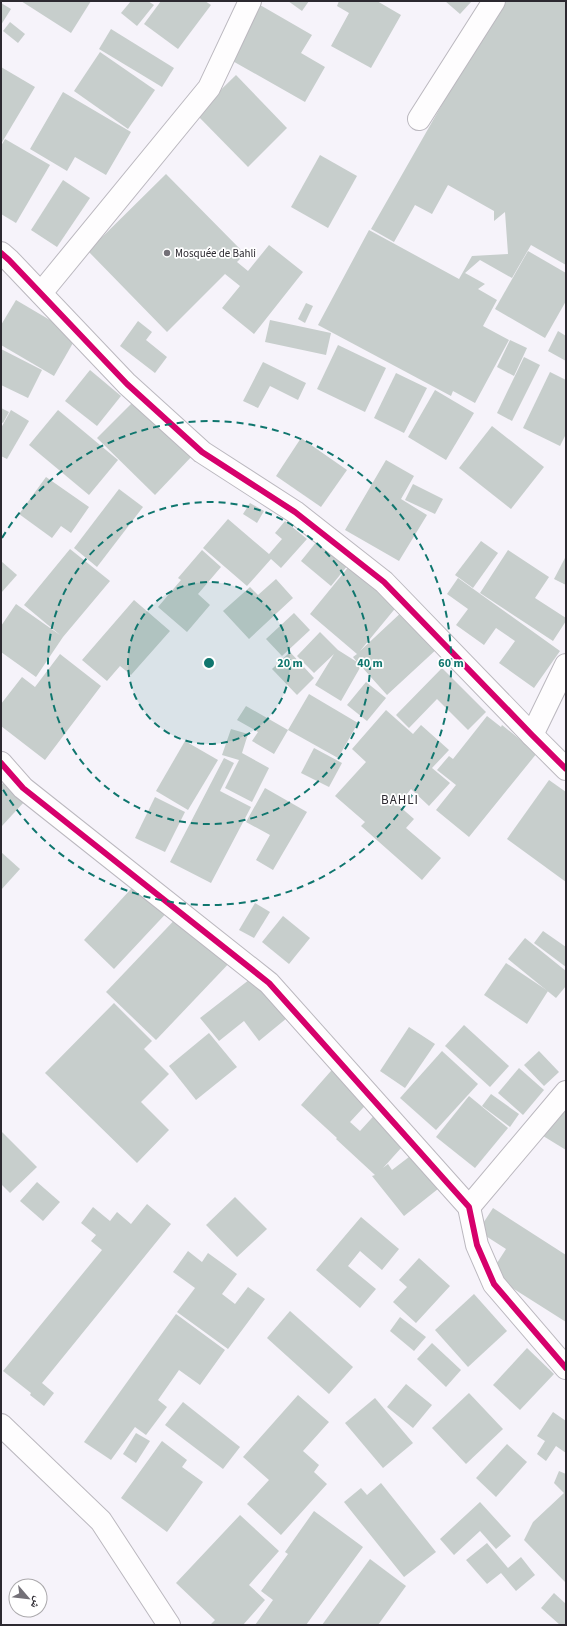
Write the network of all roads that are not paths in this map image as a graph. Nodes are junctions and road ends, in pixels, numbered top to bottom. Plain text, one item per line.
1 (250, 1) edge
2 (494, 1) edge
3 (419, 119) dead end
4 (1, 253) edge
5 (41, 293) junction
6 (566, 665) edge
7 (532, 735) junction
8 (1, 763) edge
9 (566, 769) edge
10 (566, 1092) edge
11 (468, 1207) junction
12 (566, 1368) edge
13 (1, 1425) edge
14 (169, 1625) edge

1 - 5 street
2 - 3 street
4 - 5 street
5 - 7 street
6 - 7 street
7 - 9 street
8 - 11 street
10 - 11 street
11 - 12 street
13 - 14 street

